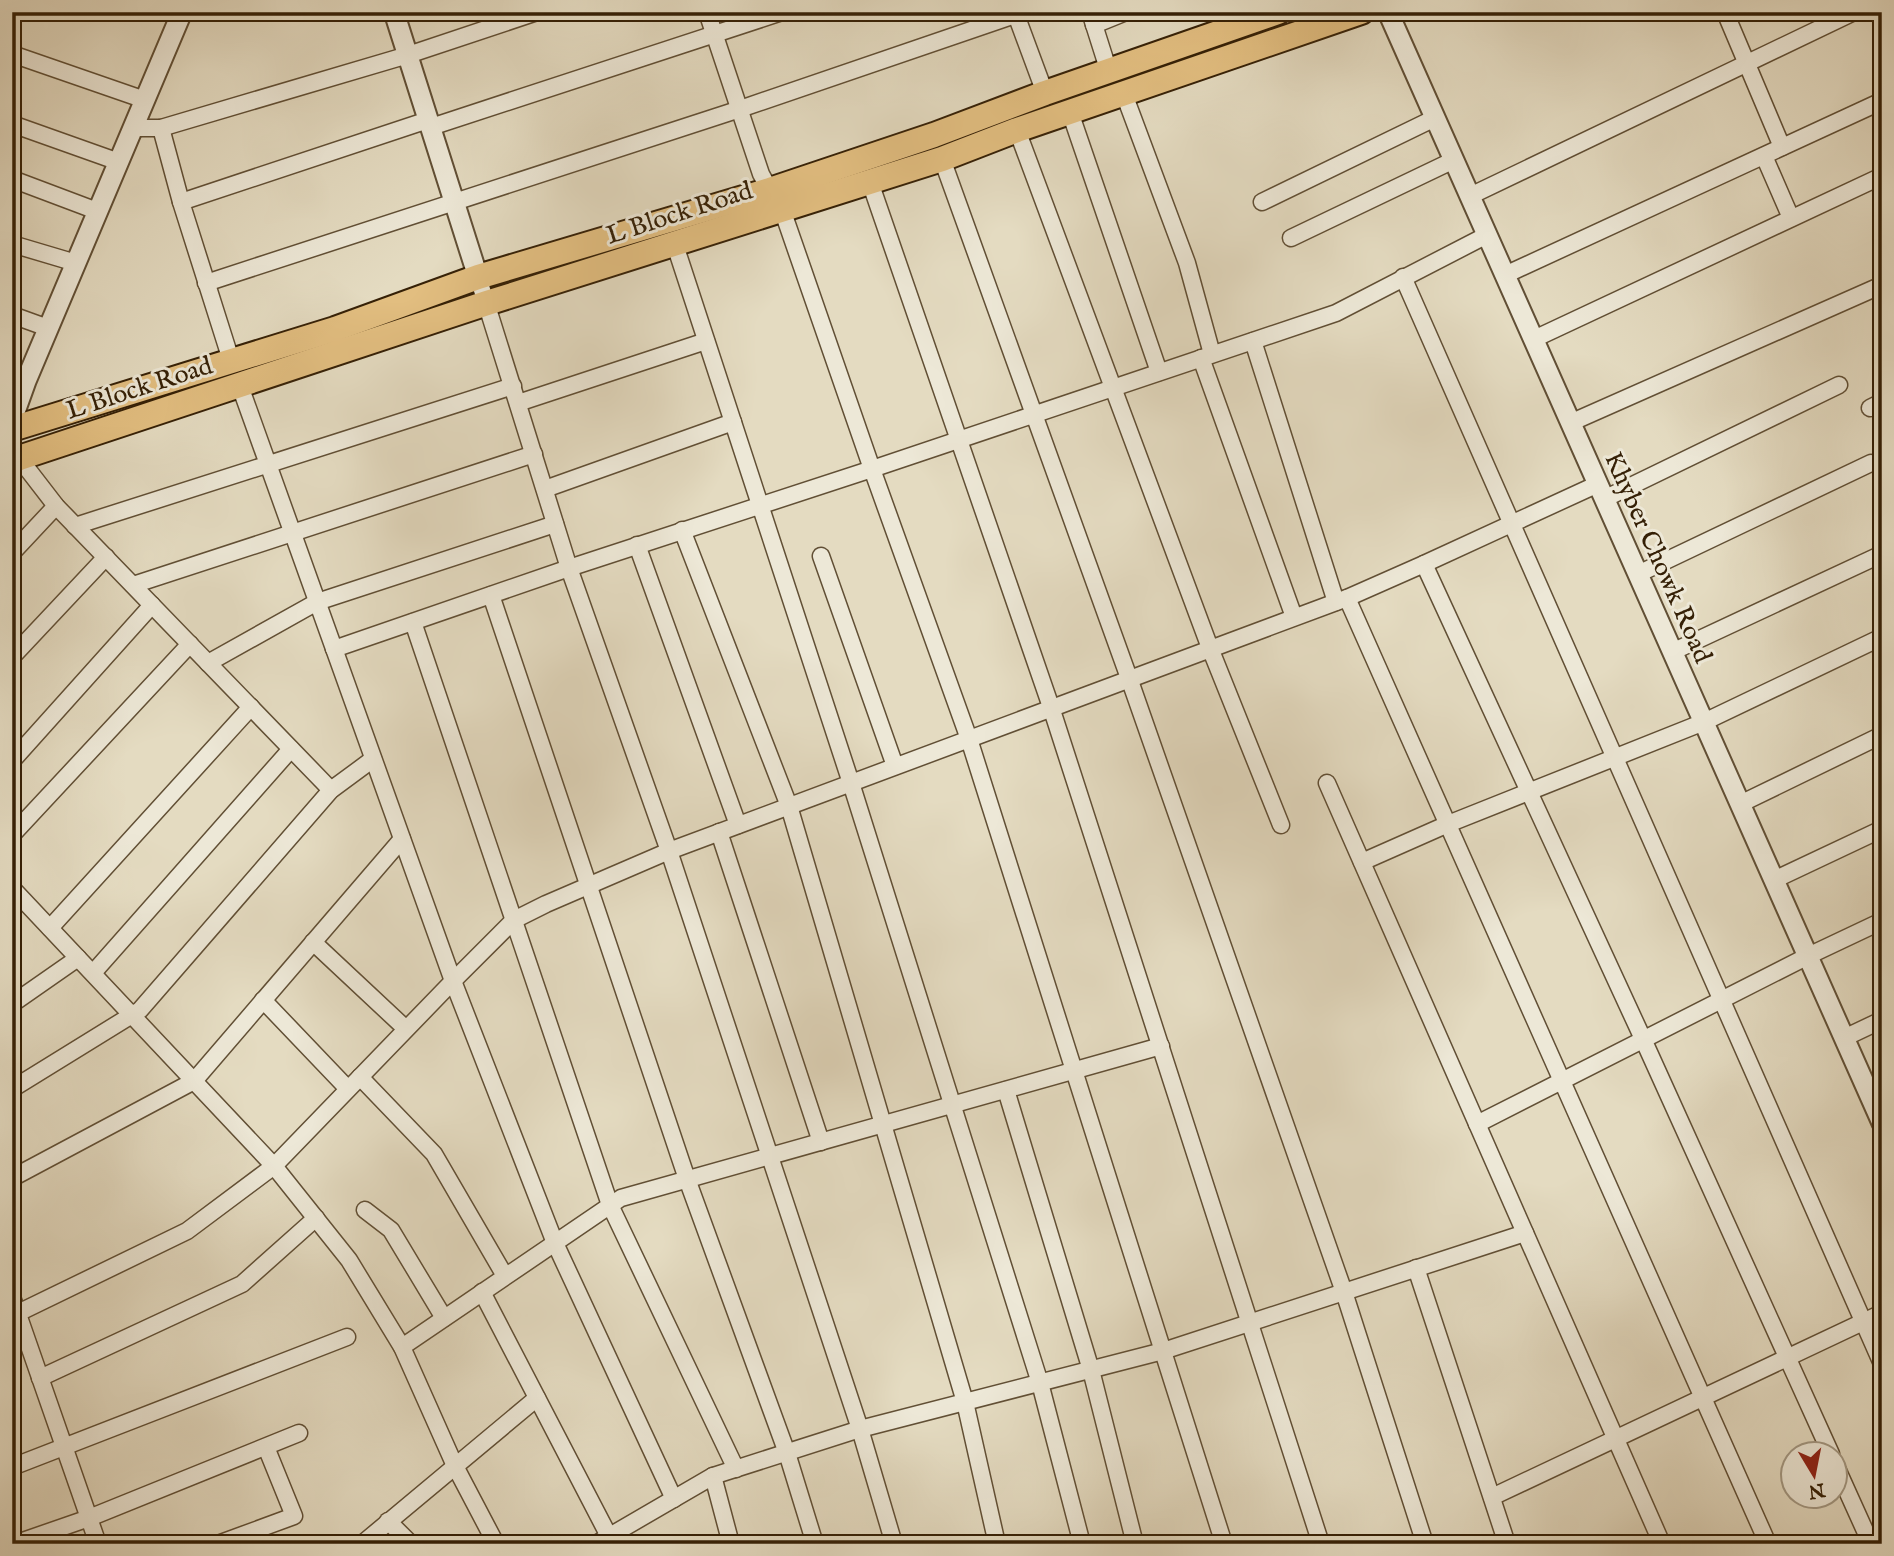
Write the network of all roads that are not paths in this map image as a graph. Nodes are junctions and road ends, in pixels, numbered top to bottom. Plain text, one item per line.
1 (217, 12) edge
2 (394, 12) edge
3 (537, 12) edge
4 (707, 12) edge
5 (782, 12) edge
6 (1126, 12) edge
7 (1278, 12) edge
8 (1361, 12) edge
9 (1388, 12) edge
10 (1725, 12) edge
11 (1854, 12) edge
12 (180, 13) edge
13 (1015, 13) edge
14 (1092, 19) edge
15 (715, 35) junction
16 (12, 54) edge
17 (408, 55) junction
18 (1747, 64) junction
19 (1109, 72) junction
20 (1045, 93) junction
21 (1124, 94) junction
22 (145, 100) junction
23 (1882, 102) edge
24 (740, 109) junction
25 (1070, 113) junction
26 (1435, 118) junction
27 (429, 123) junction
28 (12, 124) edge
29 (133, 128) junction
30 (161, 128) junction
31 (1017, 130) junction
32 (1782, 147) junction
33 (1764, 156) junction
34 (942, 159) junction
35 (1454, 160) junction
36 (118, 162) junction
37 (1882, 176) edge
38 (12, 179) edge
39 (870, 182) junction
40 (1470, 196) junction
41 (776, 200) junction
42 (181, 202) junction
43 (455, 202) junction
44 (1262, 202) dead end
45 (97, 211) junction
46 (1791, 218) junction
47 (1487, 235) junction
48 (1291, 238) dead end
49 (12, 244) edge
50 (674, 245) junction
51 (76, 263) junction
52 (1505, 275) junction
53 (478, 277) junction
54 (1403, 277) junction
55 (206, 283) junction
56 (1882, 285) edge
57 (487, 303) junction
58 (12, 315) edge
59 (48, 328) junction
60 (1534, 340) junction
61 (706, 341) junction
62 (1253, 341) junction
63 (1207, 356) junction
64 (231, 360) junction
65 (1159, 372) junction
66 (19, 380) edge
67 (1839, 385) dead end
68 (240, 386) junction
69 (513, 386) junction
70 (1113, 387) junction
71 (518, 403) junction
72 (1034, 414) junction
73 (12, 420) edge
74 (733, 422) junction
75 (1570, 423) junction
76 (12, 429) edge
77 (959, 440) junction
78 (14, 453) edge
79 (534, 454) junction
80 (1871, 463) dead end
81 (268, 464) junction
82 (872, 469) junction
83 (545, 489) junction
84 (1601, 492) junction
85 (760, 504) junction
86 (56, 506) junction
87 (555, 524) junction
88 (1512, 524) junction
89 (75, 526) junction
90 (682, 530) junction
91 (293, 533) junction
92 (637, 545) junction
93 (12, 554) edge
94 (1882, 554) edge
95 (821, 556) dead end
96 (106, 557) junction
97 (1424, 564) junction
98 (569, 568) junction
99 (1638, 574) junction
100 (133, 586) junction
101 (491, 595) junction
102 (1341, 600) junction
103 (317, 602) junction
104 (152, 606) junction
105 (1294, 617) junction
106 (413, 622) junction
107 (1882, 637) edge
108 (190, 644) junction
109 (1210, 648) junction
110 (334, 649) junction
111 (1672, 652) junction
112 (12, 657) edge
113 (208, 663) junction
114 (1129, 678) junction
115 (251, 706) junction
116 (1051, 707) junction
117 (1704, 722) junction
118 (1882, 735) edge
119 (969, 739) junction
120 (291, 749) junction
121 (1615, 758) junction
122 (373, 759) junction
123 (12, 761) edge
124 (895, 766) junction
125 (851, 783) junction
126 (1327, 783) dead end
127 (331, 790) junction
128 (1529, 791) junction
129 (1740, 804) junction
130 (789, 806) junction
131 (1448, 824) junction
132 (738, 825) junction
133 (1281, 825) dead end
134 (1882, 828) edge
135 (719, 832) junction
136 (12, 835) edge
137 (402, 839) junction
138 (669, 851) junction
139 (1362, 862) junction
140 (1774, 880) junction
141 (589, 886) junction
142 (12, 888) edge
143 (514, 920) junction
144 (1882, 921) edge
145 (50, 928) junction
146 (313, 942) junction
147 (1808, 956) junction
148 (78, 958) junction
149 (93, 973) junction
150 (453, 981) junction
151 (264, 1000) junction
152 (1721, 1000) junction
153 (12, 1004) edge
154 (131, 1014) junction
155 (1882, 1020) edge
156 (406, 1029) junction
157 (1844, 1038) junction
158 (1643, 1039) junction
159 (1161, 1046) junction
160 (1074, 1070) junction
161 (1563, 1080) junction
162 (194, 1081) junction
163 (354, 1083) junction
164 (12, 1089) edge
165 (1006, 1090) junction
166 (952, 1105) junction
167 (1881, 1120) edge
168 (883, 1124) junction
169 (1478, 1124) junction
170 (821, 1142) junction
171 (770, 1156) junction
172 (274, 1166) junction
173 (12, 1178) edge
174 (687, 1180) junction
175 (610, 1205) junction
176 (365, 1210) dead end
177 (316, 1217) junction
178 (1525, 1233) junction
179 (555, 1242) junction
180 (1416, 1268) junction
181 (505, 1276) junction
182 (482, 1292) junction
183 (1344, 1292) junction
184 (15, 1305) edge
185 (1882, 1313) edge
186 (444, 1318) junction
187 (1863, 1322) junction
188 (1250, 1323) junction
189 (18, 1335) edge
190 (347, 1337) dead end
191 (402, 1347) junction
192 (1163, 1351) junction
193 (1787, 1357) junction
194 (1882, 1364) edge
195 (1091, 1370) junction
196 (40, 1378) junction
197 (1040, 1383) junction
198 (1703, 1397) junction
199 (537, 1398) junction
200 (965, 1402) junction
201 (860, 1429) junction
202 (299, 1433) dead end
203 (1615, 1438) junction
204 (1825, 1440) edge
205 (266, 1447) junction
206 (64, 1448) junction
207 (787, 1453) junction
208 (455, 1466) junction
209 (12, 1467) edge
210 (736, 1469) junction
211 (713, 1476) junction
212 (1848, 1492) edge
213 (1492, 1497) junction
214 (674, 1499) junction
215 (89, 1518) junction
216 (388, 1521) junction
217 (606, 1541) edge
218 (15, 1544) edge
219 (97, 1544) edge
220 (218, 1544) edge
221 (362, 1544) edge
222 (411, 1544) edge
223 (496, 1544) edge
224 (731, 1544) edge
225 (815, 1544) edge
226 (894, 1544) edge
227 (997, 1544) edge
228 (1082, 1544) edge
229 (1135, 1544) edge
230 (1224, 1544) edge
231 (1321, 1544) edge
232 (1425, 1544) edge
233 (1507, 1544) edge
234 (1662, 1544) edge
235 (1768, 1544) edge
236 (1871, 1544) edge

1 - 12 street
2 - 17 street
3 - 17 street
4 - 15 street
5 - 15 street
6 - 14 street
7 - 19 main road, L Block Road
8 - 21 main road, L Block Road
9 - 26 street, Khyber Chowk Road
10 - 18 street
11 - 18 street
12 - 22 street
13 - 20 street
13 - 24 street
14 - 19 street
15 - 24 street
15 - 27 street
16 - 22 street
17 - 27 street
17 - 30 street
18 - 32 street
18 - 40 street
19 - 20 main road, L Block Road
20 - 41 main road, L Block Road
21 - 25 main road, L Block Road
21 - 63 street
22 - 29 street
23 - 32 street
24 - 41 street
24 - 43 street
25 - 31 main road, L Block Road
25 - 65 street
26 - 35 street, Khyber Chowk Road
26 - 44 street
27 - 42 street
27 - 43 street
28 - 36 street
29 - 30 street
29 - 36 street
30 - 42 street
31 - 34 main road, L Block Road
31 - 70 street
32 - 33 street
33 - 46 street
33 - 52 street
34 - 39 main road, L Block Road
34 - 72 street
35 - 40 street, Khyber Chowk Road
35 - 48 street
36 - 45 street
37 - 46 street
38 - 45 street
39 - 41 main road, L Block Road
39 - 77 street
40 - 47 street, Khyber Chowk Road
41 - 50 main road, L Block Road
41 - 53 main road, L Block Road
41 - 82 street
42 - 55 street
43 - 53 street
43 - 55 street
45 - 51 street
46 - 60 street
47 - 52 street, Khyber Chowk Road
47 - 54 street
49 - 51 street
50 - 57 main road, L Block Road
50 - 61 street
51 - 59 street
52 - 60 street, Khyber Chowk Road
53 - 57 street
53 - 64 main road, L Block Road
54 - 62 street
54 - 88 street
55 - 64 street
56 - 75 street
57 - 68 main road, L Block Road
57 - 69 street
58 - 59 street
59 - 66 street
60 - 75 street, Khyber Chowk Road
61 - 71 street
61 - 74 street
62 - 63 street
62 - 102 street
63 - 65 street
63 - 105 street
64 - 76 main road, L Block Road
65 - 70 street
66 - 73 street
67 - 84 street
68 - 78 main road, L Block Road
68 - 81 street
69 - 71 street
69 - 81 street
70 - 72 street
70 - 109 street
71 - 79 street
72 - 77 street
72 - 114 street
74 - 83 street
74 - 85 street
75 - 84 street, Khyber Chowk Road
77 - 82 street
77 - 116 street
78 - 86 street
79 - 83 street
79 - 91 street
80 - 99 street
81 - 89 street
81 - 91 street
82 - 85 street
82 - 119 street
83 - 87 street
84 - 88 street
84 - 99 street, Khyber Chowk Road
85 - 90 street
85 - 125 street
86 - 89 street
86 - 93 street
87 - 98 street
87 - 103 street
88 - 97 street
88 - 121 street
89 - 96 street
90 - 92 street
90 - 130 street
91 - 100 street
91 - 103 street
92 - 98 street
92 - 132 street
94 - 111 street
95 - 124 street
96 - 100 street
96 - 112 street
97 - 102 street
97 - 128 street
98 - 101 street
98 - 138 street
99 - 111 street, Khyber Chowk Road
100 - 104 street
101 - 106 street
101 - 141 street
102 - 105 street
102 - 131 street
103 - 110 street
103 - 113 street
104 - 108 street
104 - 123 street
105 - 109 street
106 - 110 street
106 - 143 street
107 - 117 street
108 - 113 street
108 - 136 street
109 - 114 street
109 - 133 street
110 - 122 street
111 - 117 street, Khyber Chowk Road
113 - 115 street
114 - 116 street
114 - 183 street
115 - 120 street
115 - 145 street
116 - 119 street
116 - 159 street
117 - 121 street
117 - 129 street, Khyber Chowk Road
118 - 129 street
119 - 124 street
119 - 160 street
120 - 127 street
120 - 149 street
121 - 128 street
121 - 152 street
122 - 127 street
122 - 137 street
124 - 125 street
125 - 130 street
125 - 166 street
126 - 139 street
127 - 154 street
128 - 131 street
128 - 158 street
129 - 140 street, Khyber Chowk Road
130 - 132 street
130 - 168 street
131 - 139 street
131 - 161 street
132 - 135 street
134 - 140 street
135 - 138 street
135 - 170 street
137 - 146 street
137 - 150 street
138 - 141 street
138 - 171 street
139 - 169 street
140 - 147 street, Khyber Chowk Road
141 - 143 street
141 - 174 street
142 - 145 street
143 - 150 street
143 - 175 street
144 - 147 street
145 - 148 street
146 - 151 street
146 - 156 street
147 - 152 street
147 - 157 street, Khyber Chowk Road
148 - 149 street
148 - 153 street
149 - 154 street
150 - 156 street
150 - 179 street
151 - 162 street
151 - 163 street
152 - 158 street
152 - 187 street
154 - 162 street
154 - 164 street
155 - 157 street
156 - 163 street
157 - 167 street, Khyber Chowk Road
158 - 161 street
158 - 193 street
159 - 160 street
159 - 188 street
160 - 165 street
160 - 192 street
161 - 169 street
161 - 198 street
162 - 172 street
162 - 173 street
163 - 172 street
163 - 181 street
165 - 166 street
165 - 195 street
166 - 168 street
166 - 197 street
168 - 170 street
168 - 200 street
169 - 178 street
170 - 171 street
171 - 174 street
171 - 201 street
172 - 177 street
172 - 184 street
174 - 175 street
174 - 207 street
175 - 179 street
175 - 210 street
176 - 186 street
177 - 191 street
177 - 196 street
178 - 180 street
178 - 203 street
179 - 181 street
179 - 214 street
180 - 183 street
180 - 213 street
181 - 182 street
182 - 186 street
182 - 199 street
183 - 188 street
183 - 232 street
184 - 189 street
185 - 187 street
186 - 191 street
187 - 193 street
187 - 194 street
188 - 192 street
188 - 231 street
189 - 196 street
190 - 206 street
191 - 208 street
192 - 195 street
192 - 230 street
193 - 198 street
193 - 204 street
195 - 197 street
195 - 229 street
196 - 206 street
197 - 200 street
197 - 228 street
198 - 203 street
198 - 235 street
199 - 208 street
199 - 217 street
200 - 201 street
200 - 227 street
201 - 207 street
201 - 226 street
202 - 205 street
203 - 213 street
203 - 234 street
205 - 215 street
205 - 220 street
206 - 209 street
206 - 215 street
207 - 210 street
207 - 225 street
208 - 216 street
208 - 223 street
210 - 211 street
211 - 214 street
211 - 224 street
212 - 236 street
213 - 233 street
214 - 217 street
215 - 218 street
215 - 219 street
216 - 221 street
216 - 222 street

